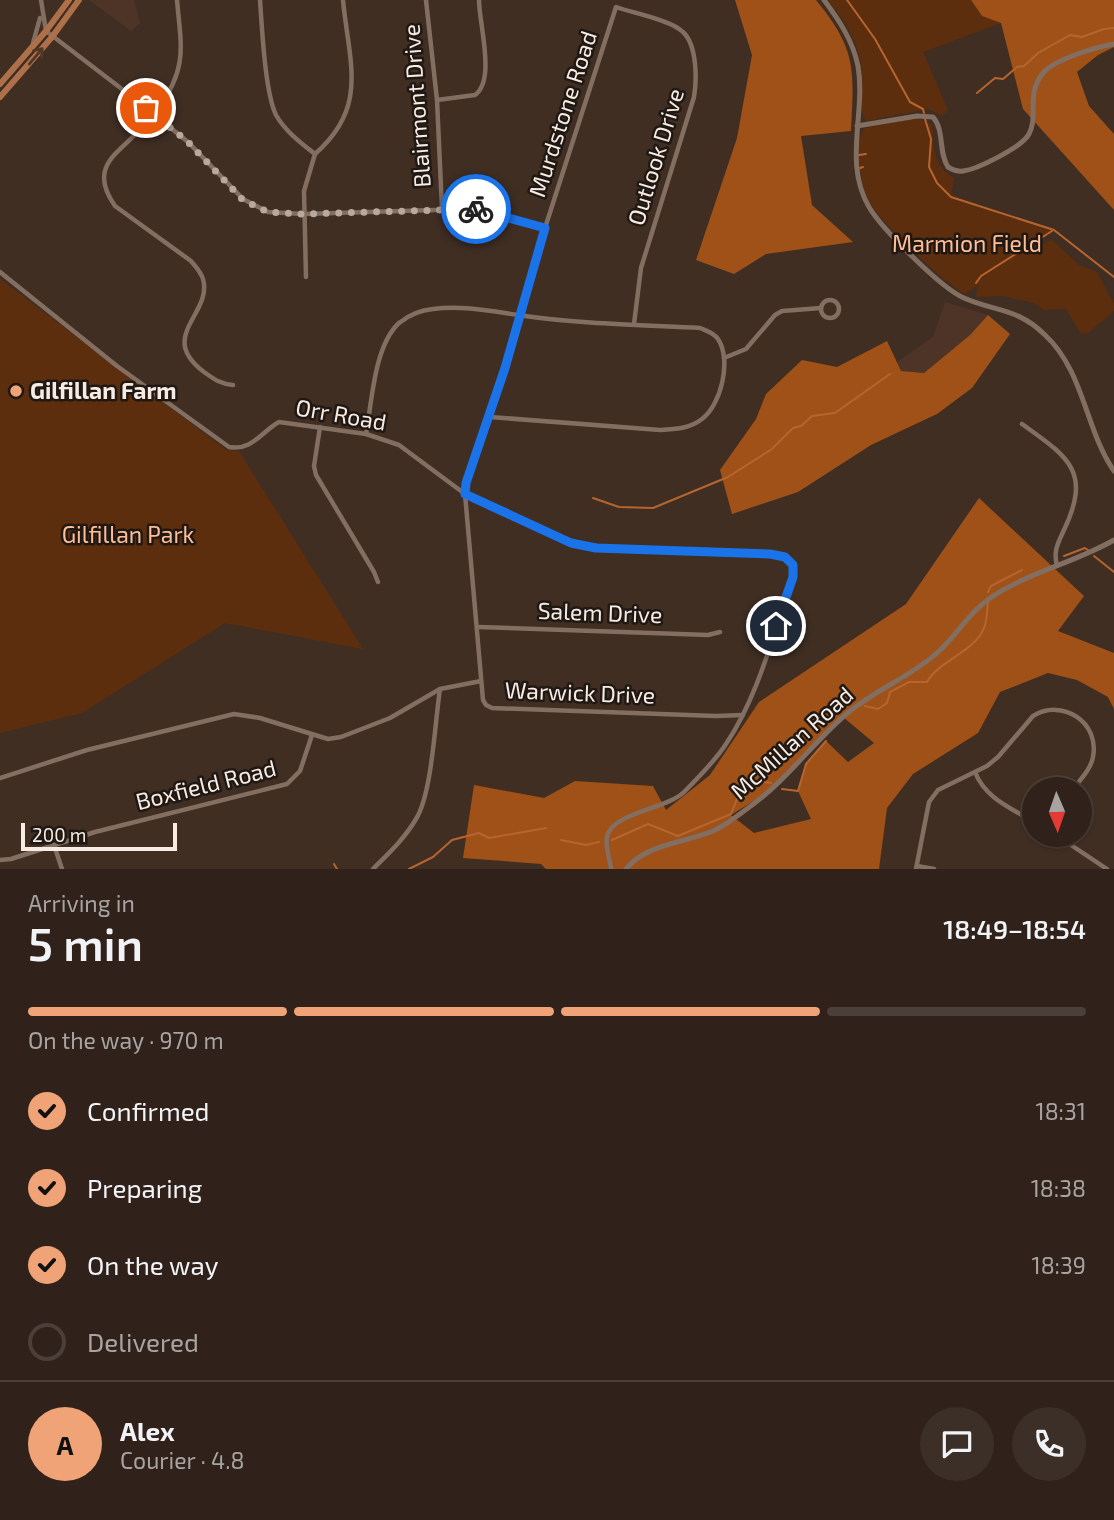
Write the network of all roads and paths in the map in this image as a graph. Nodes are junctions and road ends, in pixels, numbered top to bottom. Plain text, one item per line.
1 (41, 0) edge
2 (69, 0) edge
3 (79, 0) edge
4 (177, 0) edge
5 (260, 0) edge
6 (343, 0) edge
7 (426, 0) edge
8 (479, 0) edge
9 (824, 0) edge
10 (616, 7) joint
11 (41, 10) junction
12 (46, 31) junction
13 (52, 37) junction
14 (1114, 44) edge
15 (30, 50) junction
16 (0, 85) edge
17 (0, 97) edge
18 (437, 100) junction
19 (159, 108) junction
20 (148, 109) junction
21 (148, 120) junction
22 (161, 120) junction
23 (857, 126) junction
24 (315, 153) junction
25 (442, 209) junction
26 (303, 214) junction
27 (545, 228) junction
28 (0, 272) edge
29 (306, 277) dead end
30 (821, 308) junction
31 (518, 315) junction
32 (634, 324) junction
33 (724, 358) junction
34 (233, 385) dead end
35 (489, 417) junction
36 (1022, 424) dead end
37 (320, 427) junction
38 (366, 434) junction
39 (1114, 471) edge
40 (465, 494) junction
41 (1114, 540) edge
42 (1057, 567) junction
43 (378, 582) dead end
44 (478, 627) junction
45 (720, 632) dead end
46 (481, 681) junction
47 (440, 689) junction
48 (743, 715) junction
49 (313, 735) junction
50 (975, 772) junction
51 (1082, 777) edge
52 (0, 778) edge
53 (1022, 815) edge
54 (54, 845) junction
55 (1074, 847) edge
56 (0, 860) edge
57 (916, 867) edge
58 (62, 869) edge
59 (373, 869) edge
60 (611, 869) edge
61 (626, 869) edge
62 (933, 869) edge
63 (1107, 869) edge

1 - 11 street
2 - 12 main road
3 - 13 main road
4 - 19 street
5 - 24 street
6 - 24 street
7 - 18 street, Blairmont Drive
8 - 18 street
9 - 23 street
10 - 27 street, Murdstone Road
10 - 32 street, Outlook Drive
11 - 12 street
11 - 15 street
12 - 13 street
12 - 15 main road
17 -> 13 main road
13 - 20 street
14 - 23 street
15 - 16 main road
18 - 25 street, Blairmont Drive
19 - 20 street
19 - 22 street
20 - 21 street
21 - 22 street
21 - 34 street
22 - 26 street
23 - 39 street
24 - 26 street
25 - 26 street
25 - 27 street
26 - 29 street
27 - 31 street, Murdstone Road
28 - 37 street, Orr Road
30 - 30 street
30 - 33 street
31 - 32 street
31 - 35 street, Murdstone Road
31 - 38 street
32 - 33 street
33 - 35 street
35 - 40 street, Murdstone Road
36 - 42 street
37 - 38 street, Orr Road
37 - 43 street
38 - 40 street, Orr Road
40 - 44 street, Murdstone Road
40 - 48 street, Orr Road
41 - 42 street, McMillan Road
42 - 61 street, McMillan Road
44 - 45 street, Salem Drive
44 - 46 street, Murdstone Road
46 - 47 street, Warwick Drive
46 - 48 street, Warwick Drive
47 - 49 street, Warwick Drive
47 - 59 street
48 - 60 street, Orr Road
49 - 52 street, Warwick Drive
49 - 54 street, Boxfield Road
50 - 51 street
50 - 53 street
50 - 57 street
54 - 56 street, Boxfield Road
54 - 58 street
55 - 63 street
57 - 62 street

